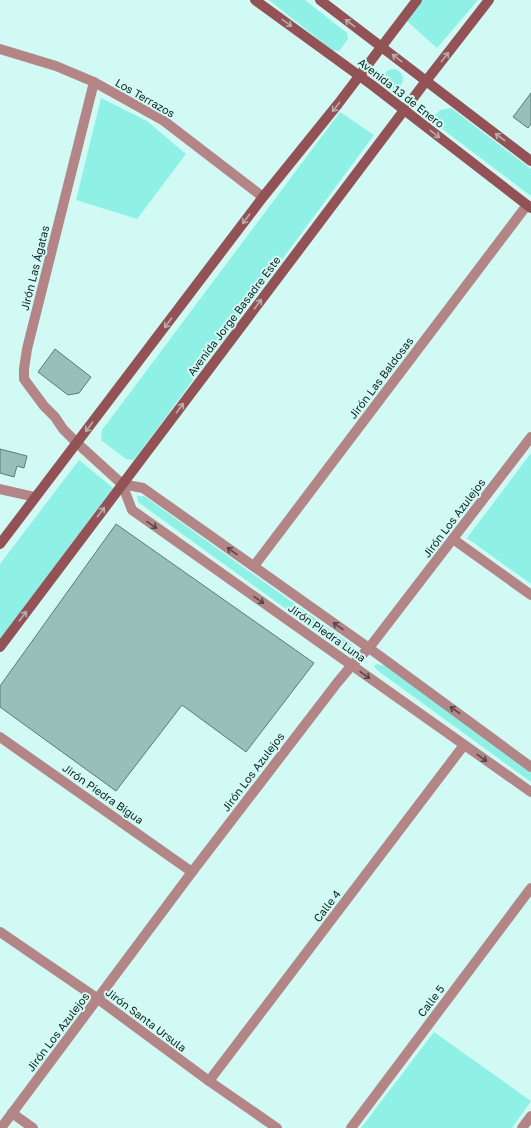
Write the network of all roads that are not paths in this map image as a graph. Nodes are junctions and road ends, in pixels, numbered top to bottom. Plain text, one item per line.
1 (255, 0) edge
2 (320, 0) edge
3 (416, 0) edge
4 (489, 0) edge
5 (381, 46) junction
6 (0, 49) edge
7 (359, 75) junction
8 (426, 81) junction
9 (94, 82) junction
10 (404, 111) junction
11 (531, 160) edge
12 (263, 197) junction
13 (529, 207) edge
14 (531, 437) edge
15 (77, 443) junction
16 (122, 484) junction
17 (0, 489) edge
18 (35, 497) junction
19 (453, 540) junction
20 (0, 544) edge
21 (254, 566) junction
22 (531, 595) edge
23 (0, 647) edge
24 (369, 648) junction
25 (352, 665) junction
26 (0, 737) edge
27 (464, 744) junction
28 (531, 767) edge
29 (531, 792) edge
30 (192, 872) junction
31 (531, 888) edge
32 (0, 932) edge
33 (98, 999) junction
34 (209, 1081) junction
35 (12, 1114) junction
36 (531, 1116) edge
37 (1, 1128) edge
38 (33, 1128) edge
39 (277, 1128) edge
40 (352, 1128) edge
41 (522, 1128) edge

1 -> 7 main road, Avenida 13 de Enero
5 -> 2 main road
3 - 5 main road
8 -> 4 main road, Avenida Jorge Basadre Este
5 - 7 main road
8 -> 5 main road
6 - 9 street, Los Terrazos
7 - 10 main road, Avenida 13 de Enero
7 -> 12 main road
8 - 10 main road, Avenida Jorge Basadre Este
11 -> 8 main road
9 - 12 street, Los Terrazos
9 - 15 street, Jirón Las Ágatas
10 -> 13 main road, Avenida 13 de Enero
16 -> 10 main road, Avenida Jorge Basadre Este
12 -> 15 main road
13 - 21 street, Jirón Las Baldosas
14 - 19 street, Jirón Los Azulejos
15 - 16 street, Jirón Piedra Luna
15 - 18 main road
21 -> 16 street, Jirón Piedra Luna
23 -> 16 main road, Avenida Jorge Basadre Este
16 -> 25 street, Jirón Piedra Luna
17 - 18 street
18 - 20 main road
19 - 22 street
19 - 24 street, Jirón Los Azulejos
24 -> 21 street, Jirón Piedra Luna
24 - 25 street, Jirón Los Azulejos
28 -> 24 street, Jirón Piedra Luna
25 -> 27 street, Jirón Piedra Luna
25 - 30 street, Jirón Los Azulejos
26 - 30 street, Jirón Piedra Bigua
27 -> 29 street, Jirón Piedra Luna
27 - 34 street, Calle 4
30 - 33 street, Jirón Los Azulejos
31 - 40 street, Calle 5
32 - 33 street, Jirón Santa Ursula
33 - 34 street, Jirón Santa Ursula
33 - 35 street, Jirón Los Azulejos
34 - 39 street, Jirón Santa Ursula
35 - 37 street, Jirón Los Azulejos
35 - 38 street
36 - 41 street

